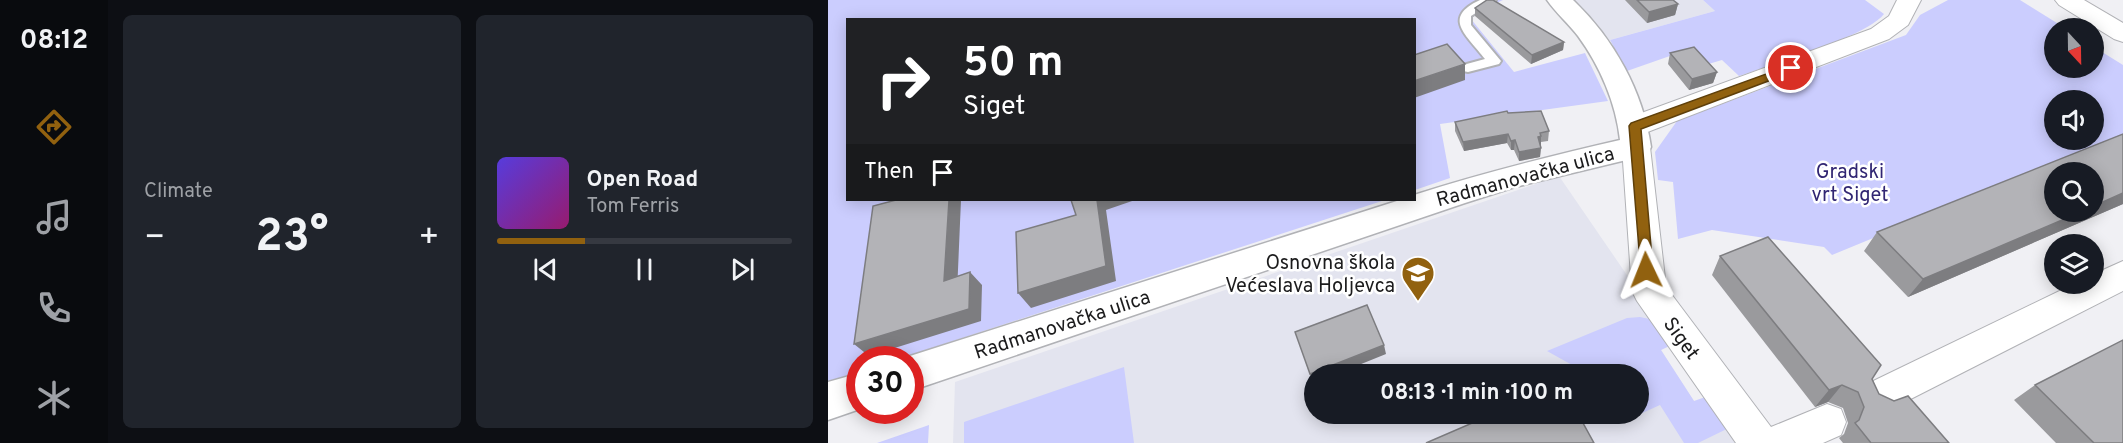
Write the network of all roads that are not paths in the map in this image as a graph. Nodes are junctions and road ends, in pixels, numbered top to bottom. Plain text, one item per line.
1 (1490, 0) edge
2 (1559, 0) edge
3 (1910, 0) edge
4 (2067, 0) edge
5 (2123, 34) edge
6 (1468, 68) dead end
7 (1636, 136) junction
8 (2123, 275) edge
9 (924, 369) edge
10 (846, 395) edge
11 (1878, 397) edge
12 (828, 401) edge
13 (1827, 422) dead end
14 (1759, 443) edge
15 (1780, 443) edge

1 - 6 lane
2 - 7 street, Radmanovačka ulica
3 - 7 street
4 - 5 street
7 - 9 street, Radmanovačka ulica
7 - 14 street, Siget
8 - 11 street
10 - 12 street
13 - 15 street

